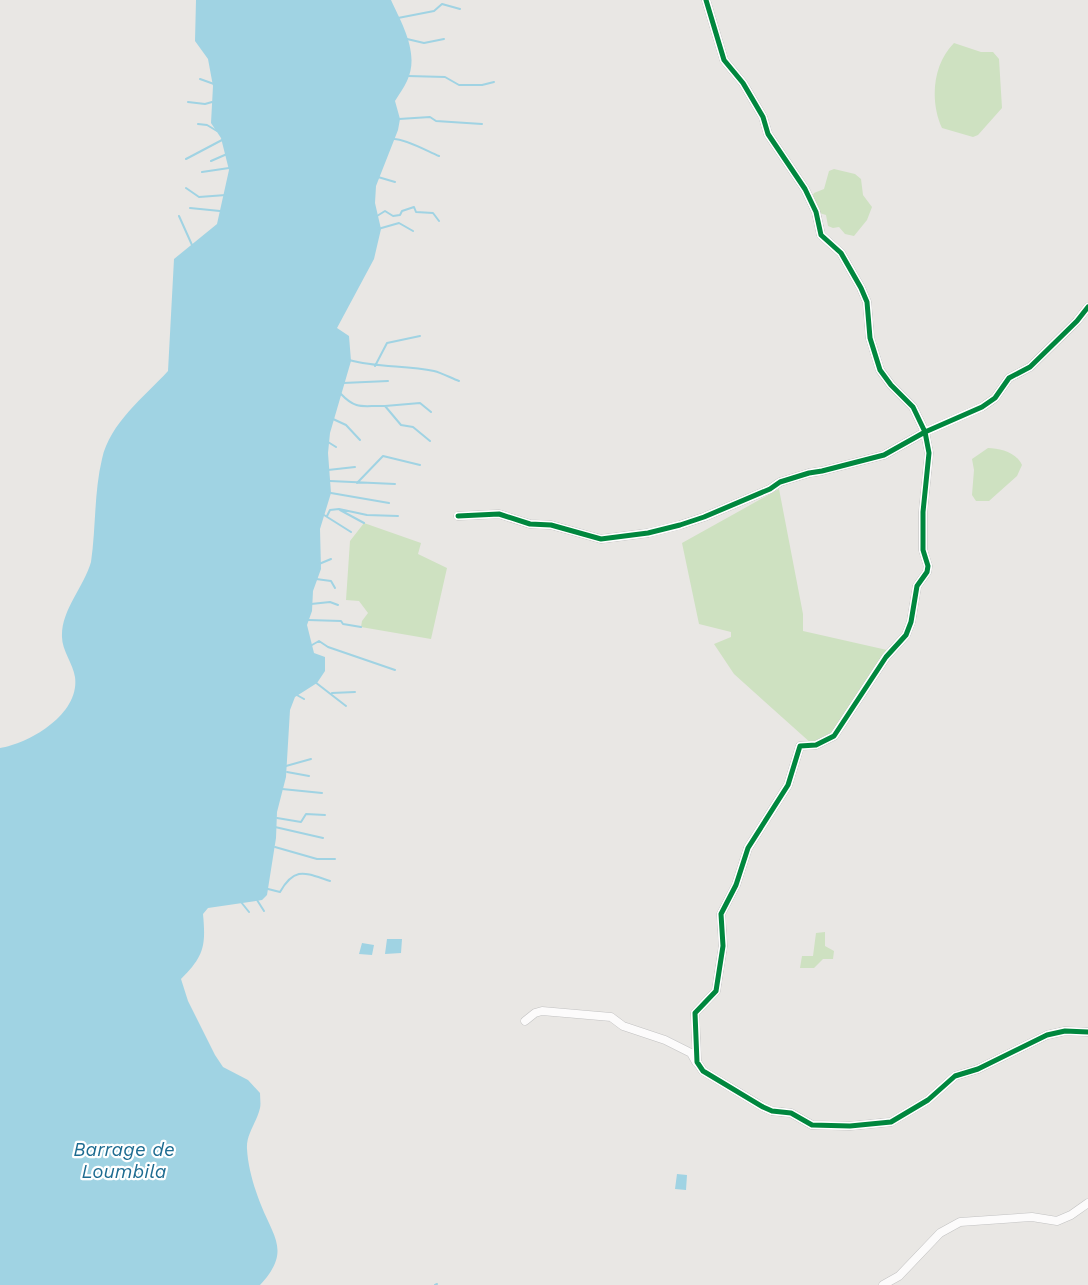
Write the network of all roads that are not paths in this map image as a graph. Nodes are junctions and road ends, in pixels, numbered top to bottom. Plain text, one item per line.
1 (706, 0) edge
2 (1088, 307) edge
3 (925, 432) junction
4 (458, 516) dead end
5 (525, 1021) dead end
6 (1088, 1032) edge
7 (697, 1062) junction
8 (1088, 1204) edge
9 (883, 1285) edge

1 - 3 street
2 - 3 street
3 - 4 street
3 - 7 street
5 - 7 street
6 - 7 street
8 - 9 street

